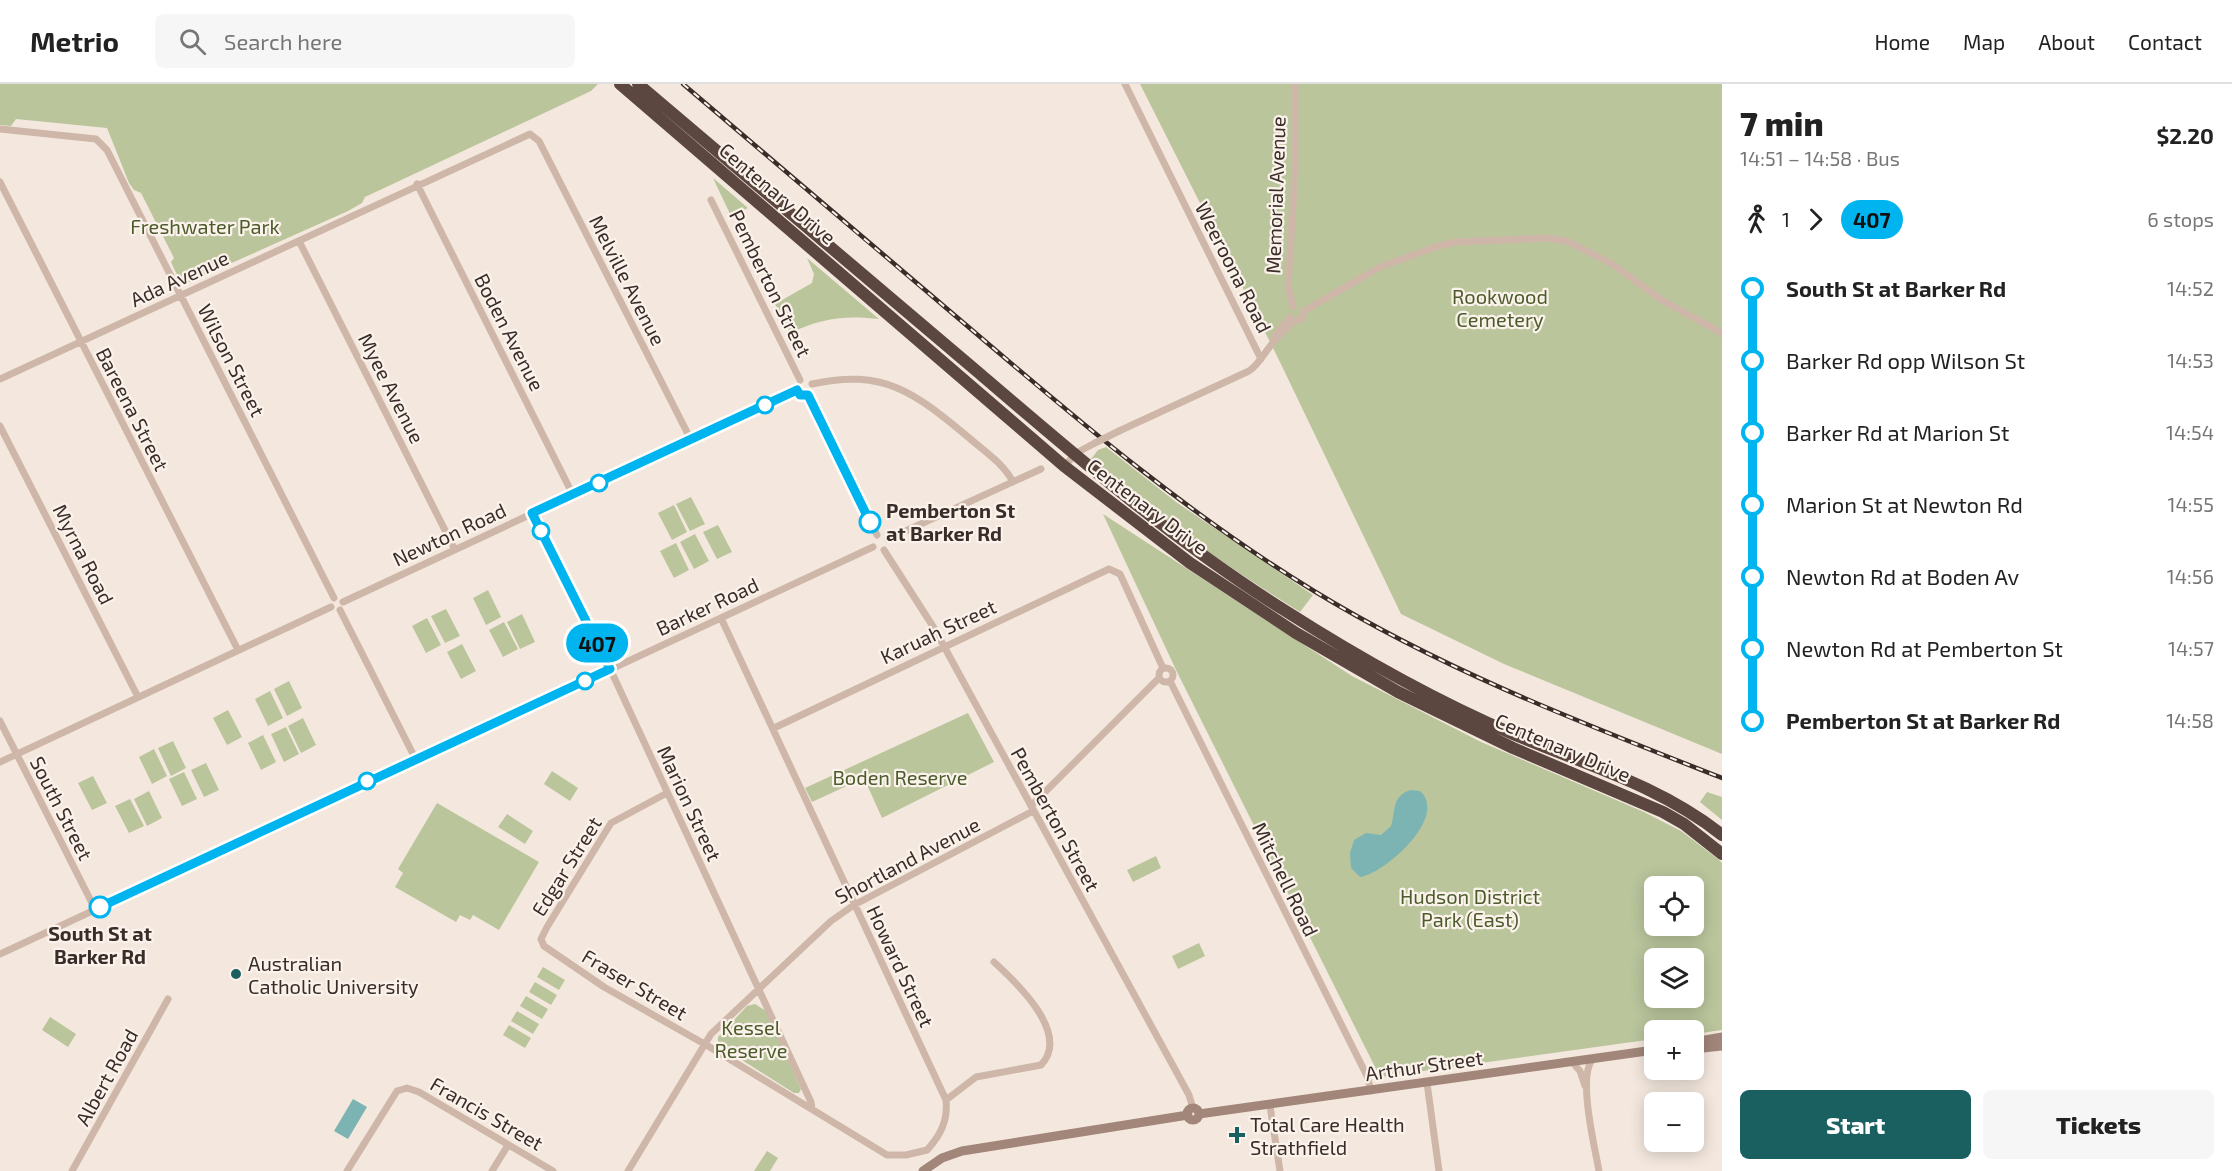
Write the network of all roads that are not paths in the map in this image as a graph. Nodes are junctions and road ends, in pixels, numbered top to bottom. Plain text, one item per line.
1 (620, 84) edge
2 (638, 84) edge
3 (1125, 84) edge
4 (1295, 84) edge
5 (0, 129) edge
6 (535, 136) joint
7 (0, 182) edge
8 (417, 184) junction
9 (711, 200) dead end
10 (299, 241) junction
11 (181, 295) junction
12 (1293, 307) junction
13 (1304, 311) junction
14 (1292, 319) junction
15 (1722, 333) edge
16 (81, 343) junction
17 (1261, 359) junction
18 (0, 379) edge
19 (800, 380) junction
20 (812, 384) junction
21 (797, 390) junction
22 (808, 395) junction
23 (0, 426) edge
24 (691, 440) junction
25 (1074, 455) junction
26 (1064, 466) junction
27 (1041, 470) dead end
28 (1013, 482) junction
29 (573, 495) junction
30 (532, 513) junction
31 (877, 535) junction
32 (888, 539) junction
33 (873, 547) junction
34 (455, 550) junction
35 (884, 550) junction
36 (334, 598) junction
37 (343, 602) junction
38 (331, 608) junction
39 (340, 610) junction
40 (721, 618) junction
41 (943, 646) junction
42 (238, 650) junction
43 (1163, 668) junction
44 (610, 669) junction
45 (1159, 678) junction
46 (1170, 681) junction
47 (138, 697) junction
48 (0, 721) edge
49 (774, 728) junction
50 (16, 754) junction
51 (416, 758) junction
52 (0, 762) edge
53 (667, 793) junction
54 (1032, 809) junction
55 (1722, 835) edge
56 (1722, 854) edge
57 (854, 904) junction
58 (95, 909) junction
59 (547, 950) joint
60 (0, 954) edge
61 (994, 962) dead end
62 (758, 988) junction
63 (168, 999) dead end
64 (1722, 1037) edge
65 (1704, 1040) edge
66 (704, 1044) junction
67 (1722, 1046) edge
68 (1704, 1048) edge
69 (1644, 1051) edge
70 (1593, 1059) junction
71 (1572, 1062) junction
72 (1427, 1083) junction
73 (1371, 1091) junction
74 (1587, 1091) junction
75 (946, 1100) junction
76 (1270, 1106) junction
77 (812, 1109) junction
78 (1193, 1112) junction
79 (508, 1145) junction
80 (72, 1171) edge
81 (347, 1171) edge
82 (492, 1171) edge
83 (553, 1171) edge
84 (628, 1171) edge
85 (923, 1171) edge
86 (1280, 1171) edge
87 (1439, 1171) edge
88 (1599, 1171) edge

1 - 26 highway, Centenary Drive
2 - 25 highway, Centenary Drive
3 - 17 street, Weeroona Road
4 - 12 street, Memorial Avenue
5 - 11 street, Wilson Street
6 - 8 street, Ada Avenue
6 - 24 street, Melville Avenue
7 - 16 street, Bareena Street
8 - 10 street, Ada Avenue
8 - 29 street, Boden Avenue
9 - 19 street, Pemberton Street
10 - 11 street, Ada Avenue
10 - 34 street, Myee Avenue
11 - 16 street, Ada Avenue
11 - 36 street, Wilson Street
12 - 13 street
12 - 14 street
13 - 14 street
13 - 15 street
14 - 17 street
16 - 18 street, Ada Avenue
16 - 42 street, Bareena Street
17 - 25 street, Weeroona Road, bridge
19 - 20 street
19 - 21 street
20 - 22 street
20 - 28 street
21 - 22 street
21 - 24 street, Newton Road
22 - 31 street
23 - 47 street, Myrna Road
24 - 29 street, Newton Road
25 - 26 street, Weeroona Road
25 - 55 highway, Centenary Drive
26 - 56 highway, Centenary Drive
27 - 28 street
28 - 32 street
29 - 30 street, Newton Road
30 - 34 street, Newton Road
30 - 44 street, Marion Street
31 - 32 street
31 - 33 street
32 - 35 street
33 - 35 street
33 - 40 street, Barker Road
34 - 37 street, Newton Road
35 - 41 street, Pemberton Street
36 - 37 street
36 - 38 street
37 - 39 street
38 - 39 street
38 - 42 street
39 - 51 street
40 - 44 street, Barker Road
40 - 49 street, Howard Street
41 - 43 street, Karuah Street
41 - 49 street, Karuah Street
41 - 54 street, Pemberton Street
42 - 47 street
43 - 45 street
43 - 46 street
44 - 51 street, Barker Road
44 - 53 street, Marion Street
45 - 46 street
45 - 54 street, Shortland Avenue
46 - 73 street, Mitchell Road
47 - 50 street
48 - 50 street, South Street
49 - 57 street, Howard Street
50 - 52 street
50 - 58 street, South Street
51 - 58 street, Barker Road
53 - 59 street, Edgar Street
53 - 62 street, Marion Street
54 - 57 street, Shortland Avenue
54 - 78 street, Pemberton Street
57 - 62 street, Shortland Avenue
57 - 75 street, Howard Street
58 - 60 street, Barker Road
59 - 66 street, Fraser Street
61 - 75 street
62 - 66 street, Shortland Avenue
62 - 77 street, Marion Street
63 - 80 street, Albert Road
64 - 65 main road
66 - 77 street, Fraser Street
66 - 84 street, Shortland Avenue
67 - 68 main road
69 - 70 main road, Arthur Street
70 - 71 main road, Arthur Street
70 - 74 street
71 - 72 main road, Arthur Street
71 - 74 street
72 - 73 main road, Arthur Street
72 - 87 street
73 - 76 main road, Arthur Street
74 - 88 street
75 - 77 street, Fraser Street
76 - 78 main road, Arthur Street
76 - 86 street
78 - 85 main road, Arthur Street
79 - 81 street, Francis Street
79 - 82 street
79 - 83 street, Francis Street

